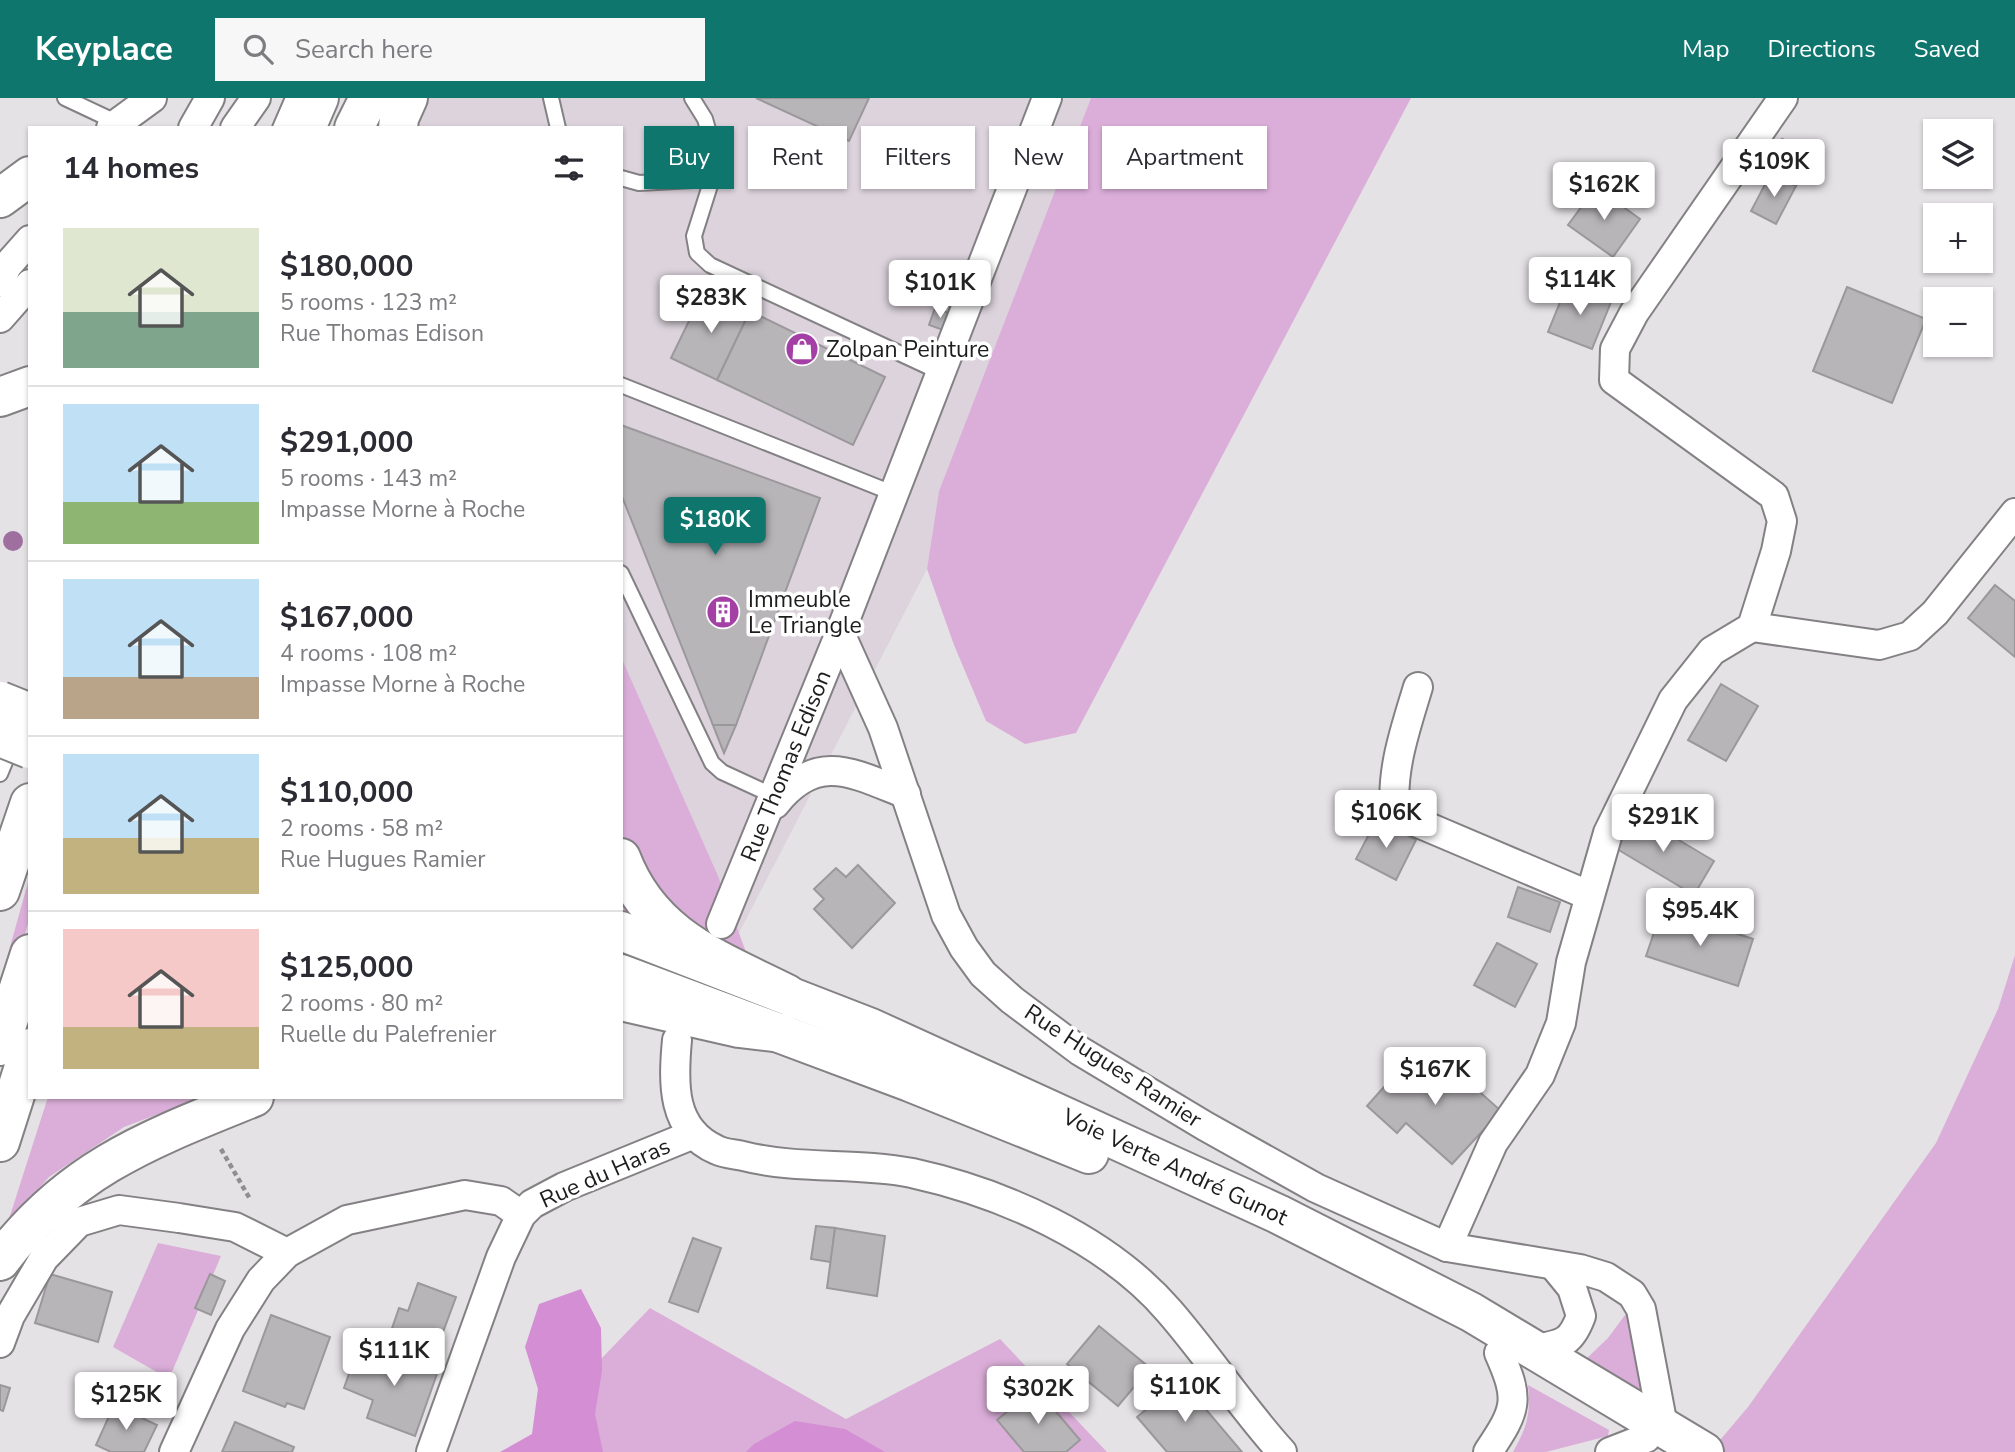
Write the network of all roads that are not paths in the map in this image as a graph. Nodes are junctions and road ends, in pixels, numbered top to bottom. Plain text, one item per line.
1 (65, 98) edge
2 (152, 98) edge
3 (210, 98) edge
4 (256, 98) edge
5 (293, 98) edge
6 (319, 98) edge
7 (551, 98) edge
8 (692, 98) edge
9 (1047, 98) edge
10 (1783, 98) edge
11 (393, 114) edge
12 (116, 126) edge
13 (193, 126) edge
14 (236, 126) edge
15 (281, 126) edge
16 (307, 126) edge
17 (360, 126) edge
18 (558, 126) edge
19 (707, 126) edge
20 (28, 177) edge
21 (28, 178) edge
22 (623, 179) edge
23 (644, 183) edge
24 (709, 189) edge
25 (0, 198) edge
26 (0, 210) edge
27 (28, 242) edge
28 (0, 282) edge
29 (28, 286) edge
30 (0, 318) edge
31 (942, 373) junction
32 (623, 386) edge
33 (28, 387) edge
34 (0, 397) edge
35 (895, 494) junction
36 (2015, 513) edge
37 (623, 577) edge
38 (1752, 627) junction
39 (840, 633) junction
40 (1418, 687) dead end
41 (0, 701) edge
42 (28, 706) edge
43 (28, 712) edge
44 (0, 737) edge
45 (28, 748) edge
46 (0, 774) edge
47 (905, 794) junction
48 (769, 806) junction
49 (28, 809) edge
50 (623, 862) edge
51 (0, 891) edge
52 (1588, 895) junction
53 (721, 924) dead end
54 (623, 932) edge
55 (28, 960) edge
56 (623, 975) edge
57 (787, 993) junction
58 (623, 1001) edge
59 (782, 1033) junction
60 (677, 1040) dead end
61 (0, 1046) edge
62 (28, 1054) edge
63 (249, 1099) edge
64 (694, 1134) junction
65 (0, 1143) edge
66 (521, 1215) junction
67 (1447, 1247) junction
68 (278, 1249) junction
69 (0, 1261) edge
70 (1554, 1266) junction
71 (1423, 1298) junction
72 (0, 1343) edge
73 (1517, 1351) junction
74 (1659, 1438) edge
75 (174, 1452) edge
76 (431, 1452) edge
77 (1282, 1452) edge
78 (1488, 1452) edge
79 (1610, 1452) edge
80 (1704, 1452) edge

1 - 12 lane
2 - 12 street
3 - 13 street
4 - 14 street
5 - 15 lane
6 - 16 main road
7 - 18 lane
8 - 19 lane
9 - 31 street, Rue Thomas Edison
10 - 38 street
11 - 17 main road
20 - 25 main road
21 - 26 street
22 - 23 lane
24 - 31 lane
27 - 28 street
29 - 30 street
31 - 35 street, Rue Thomas Edison
32 - 35 lane
33 - 34 main road
35 - 39 street, Rue Thomas Edison
36 - 38 street
37 - 48 lane
38 - 52 street
39 - 47 street, Rue Hugues Ramier
39 - 48 street, Rue Thomas Edison
40 - 52 street
41 - 43 main road, bridge
42 - 46 lane
44 - 45 main road, bridge
47 - 48 street
47 - 67 street, Rue Hugues Ramier
48 - 53 street, Rue Thomas Edison
49 - 51 main road
50 - 57 main road
52 - 67 street
54 - 57 main road, Voie Verte André Gunot
55 - 61 main road
56 - 59 main road, Voie Verte André Gunot
57 - 71 main road, Voie Verte André Gunot
58 - 59 main road
59 - 71 main road, Voie Verte André Gunot
60 - 64 street
62 - 65 main road
63 - 69 main road
64 - 66 street, Rue du Haras
64 - 77 street
66 - 68 street
66 - 76 street, Rue du Haras
67 - 70 street, Rue Hugues Ramier
68 - 72 street
68 - 75 street
70 - 73 street
70 - 74 street, Rue Hugues Ramier
71 - 73 main road, Voie Verte André Gunot
73 - 74 main road, Voie Verte André Gunot
73 - 78 street
74 - 79 street
74 - 80 main road, Voie Verte André Gunot

